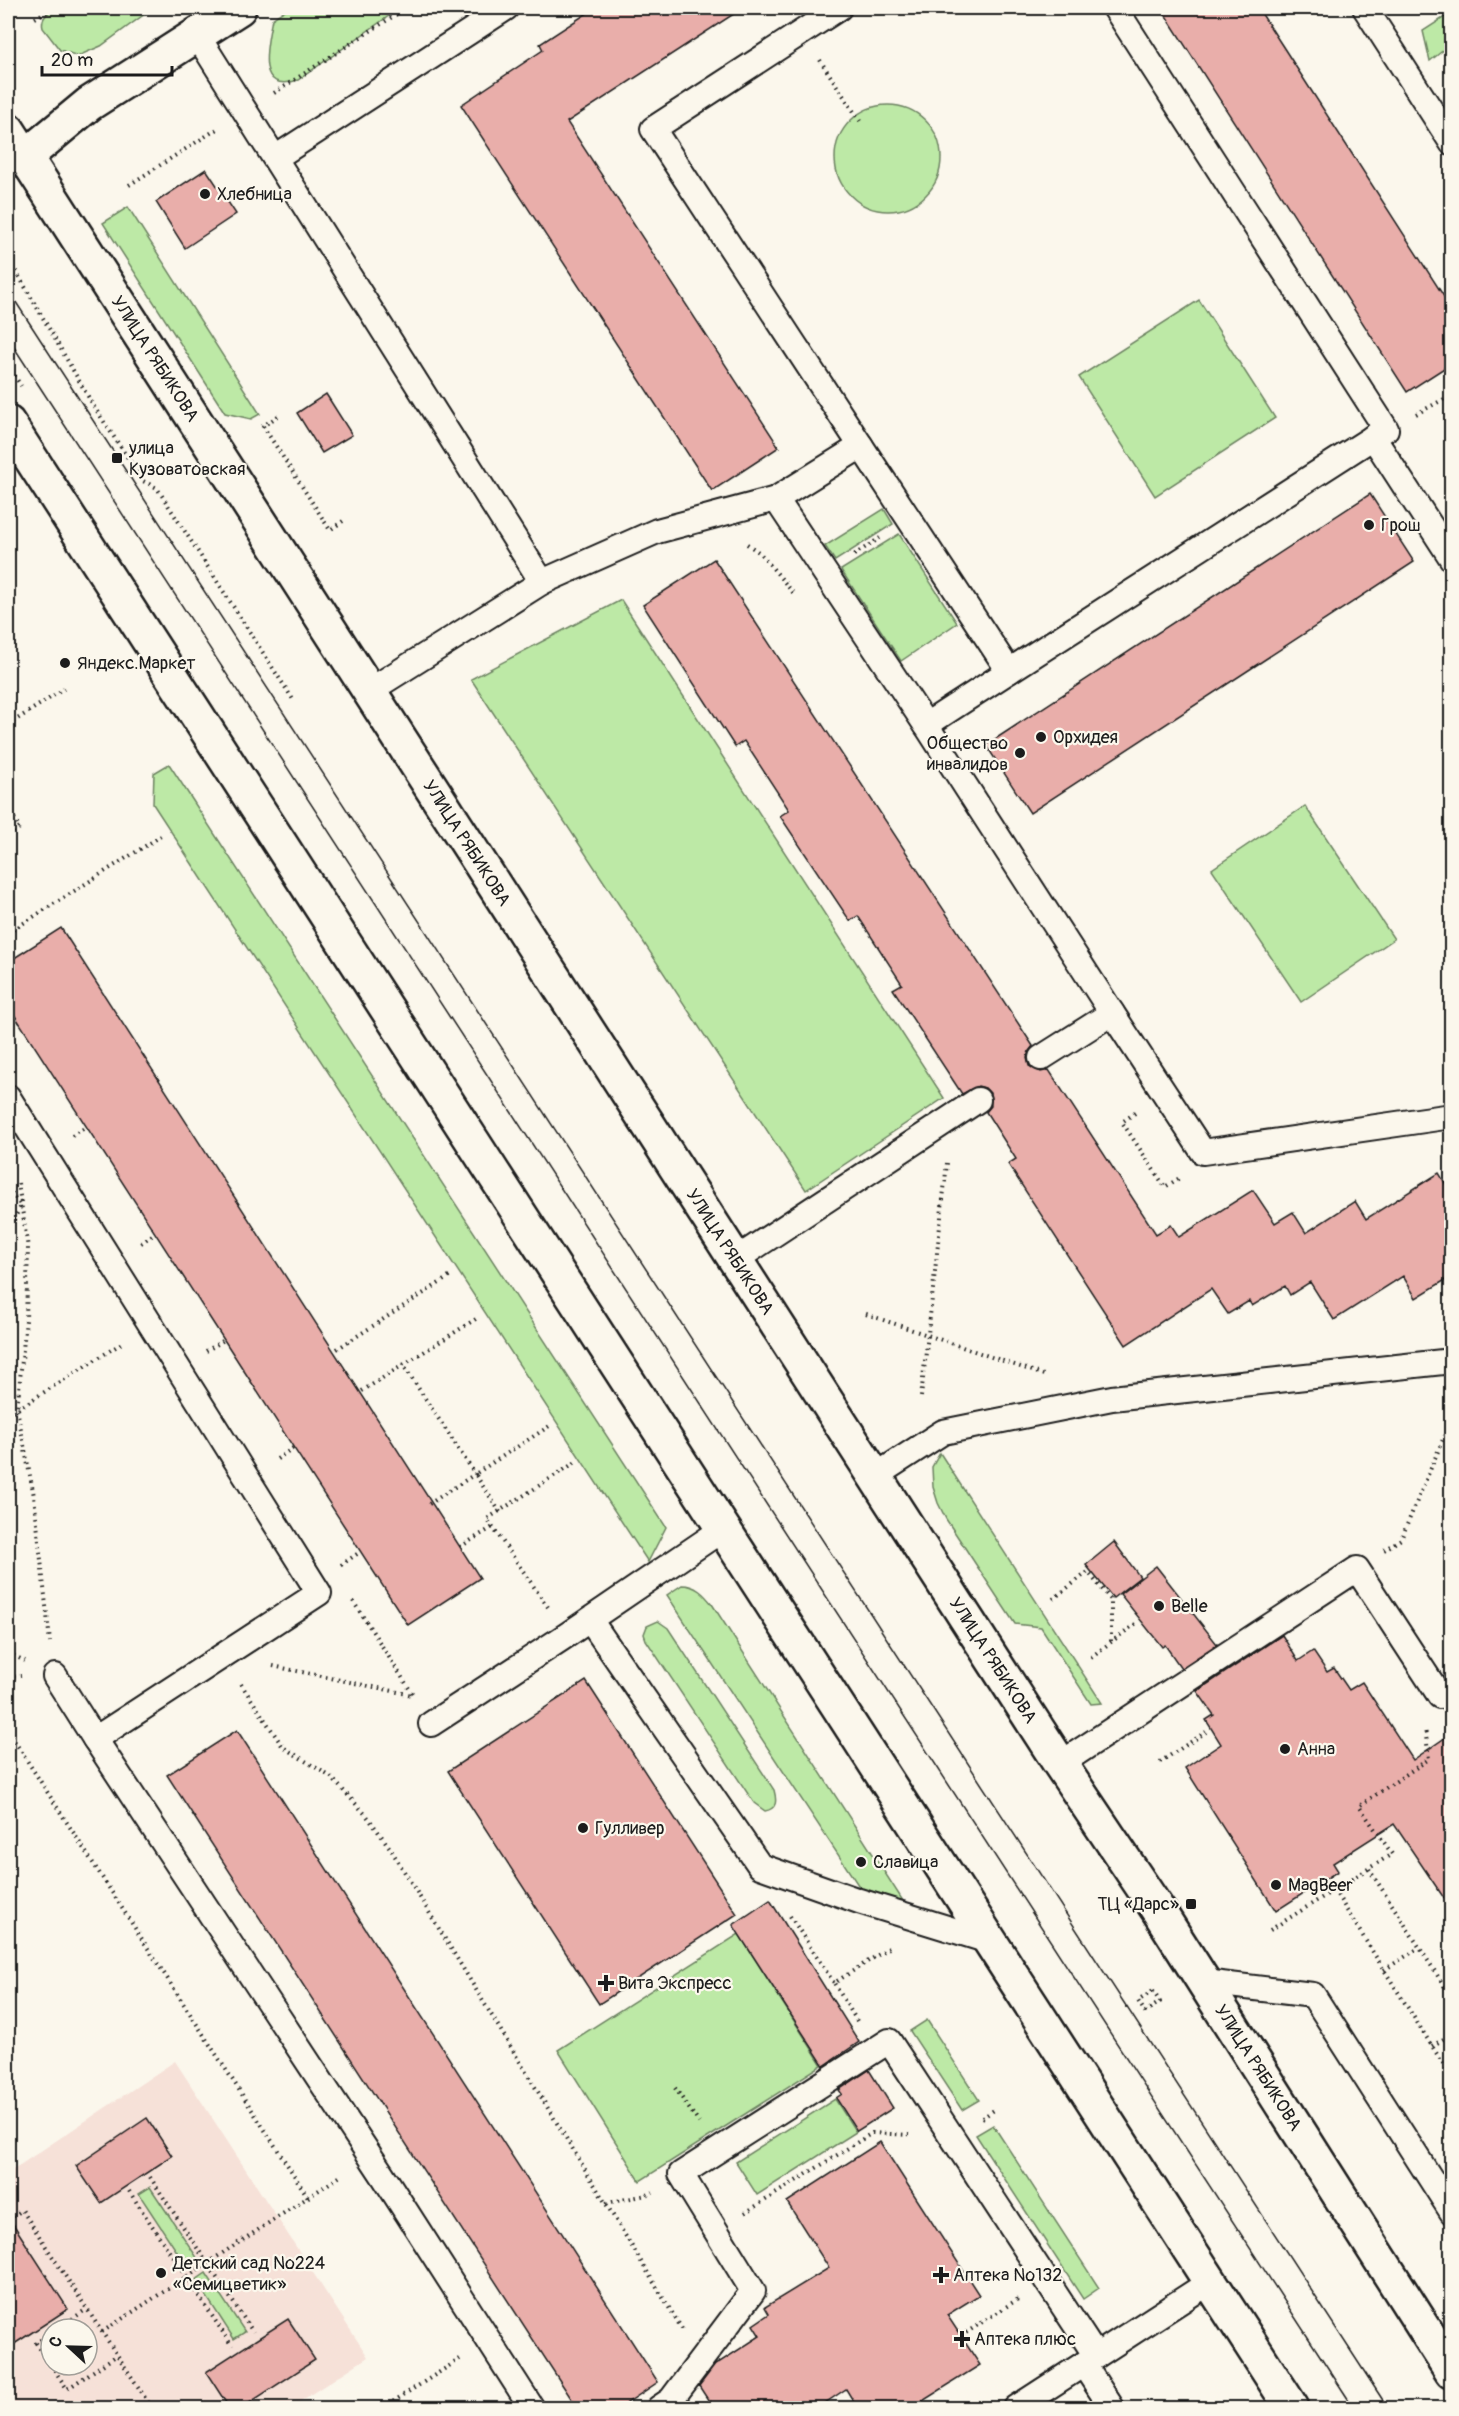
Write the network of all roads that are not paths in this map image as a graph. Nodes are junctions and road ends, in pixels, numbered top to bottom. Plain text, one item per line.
1 (239, 8) edge
2 (506, 8) edge
3 (839, 8) edge
4 (1115, 8) edge
5 (1365, 8) edge
6 (197, 35) junction
7 (8, 130) edge
8 (1452, 142) edge
9 (275, 158) junction
10 (16, 165) edge
11 (8, 423) edge
12 (1373, 437) junction
13 (861, 446) junction
14 (776, 499) junction
15 (1452, 559) edge
16 (542, 582) junction
17 (1009, 671) junction
18 (369, 691) junction
19 (927, 725) junction
20 (1112, 1013) junction
21 (1041, 1058) dead end
22 (8, 1097) edge
23 (978, 1100) dead end
24 (1452, 1116) edge
25 (735, 1260) junction
26 (1452, 1360) edge
27 (875, 1476) junction
28 (723, 1529) junction
29 (590, 1620) junction
30 (55, 1676) road end
31 (1452, 1689) edge
32 (431, 1724) road end
33 (95, 1738) junction
34 (1060, 1764) junction
35 (989, 1941) junction
36 (1204, 1982) junction
37 (1452, 2212) edge
38 (1210, 2282) junction
39 (1090, 2361) junction
40 (1452, 2372) edge
41 (532, 2409) edge
42 (659, 2409) edge
43 (1016, 2409) edge
44 (1112, 2409) edge
45 (1292, 2409) edge

1 - 6 main road
2 - 9 lane
3 - 13 lane
4 - 12 lane
5 - 8 lane
6 - 9 lane
6 - 10 main road
7 - 10 main road, УЛИЦА РЯБИКОВА
9 - 16 lane
10 - 18 main road, УЛИЦА РЯБИКОВА
11 - 28 main road
12 - 15 lane
12 - 17 lane
13 - 14 lane
13 - 17 lane
14 - 16 lane
14 - 19 lane
16 - 18 lane
17 - 19 lane
18 - 25 main road, УЛИЦА РЯБИКОВА
19 - 20 lane
20 - 21 lane
20 - 24 lane
22 - 33 lane
23 - 25 lane
25 - 27 main road, УЛИЦА РЯБИКОВА
26 - 27 lane
27 - 34 main road, УЛИЦА РЯБИКОВА
28 - 29 lane
28 - 35 main road
29 - 32 lane
29 - 35 lane
30 - 33 lane
31 - 34 lane
33 - 41 lane
34 - 36 main road, УЛИЦА РЯБИКОВА
35 - 38 main road
36 - 37 lane
36 - 40 main road, УЛИЦА РЯБИКОВА
38 - 39 lane
38 - 45 main road
39 - 42 lane
39 - 43 lane
39 - 44 lane

